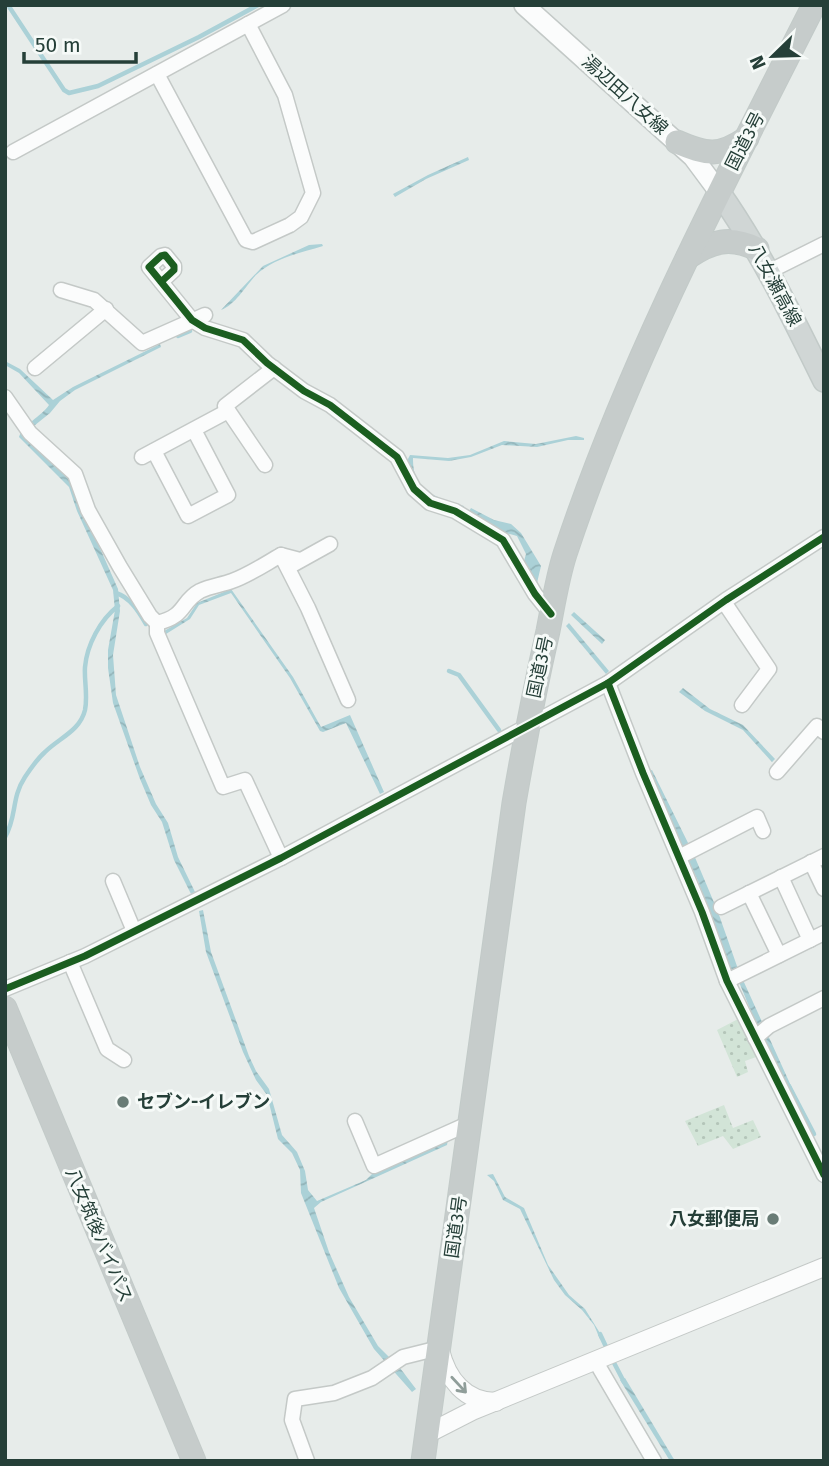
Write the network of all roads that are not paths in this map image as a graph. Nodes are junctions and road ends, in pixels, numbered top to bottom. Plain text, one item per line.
1 (283, 5) edge
2 (524, 5) edge
3 (814, 5) edge
4 (248, 24) junction
5 (157, 74) junction
6 (747, 138) junction
7 (677, 142) junction
8 (13, 152) dead end
9 (719, 192) junction
10 (824, 244) edge
11 (757, 249) junction
12 (688, 257) junction
13 (770, 271) junction
14 (161, 282) dead end
15 (61, 290) dead end
16 (106, 309) junction
17 (198, 317) junction
18 (35, 368) dead end
19 (274, 368) junction
20 (824, 381) edge
21 (5, 397) edge
22 (229, 411) junction
23 (194, 430) junction
24 (265, 465) dead end
25 (824, 537) edge
26 (330, 544) dead end
27 (284, 562) junction
28 (724, 601) junction
29 (551, 614) junction
30 (157, 623) junction
31 (608, 683) junction
32 (348, 699) dead end
33 (742, 705) dead end
34 (527, 728) junction
35 (824, 732) edge
36 (777, 772) dead end
37 (763, 831) dead end
38 (679, 857) junction
39 (281, 858) junction
40 (817, 859) edge
41 (781, 877) junction
42 (113, 881) dead end
43 (824, 889) edge
44 (749, 893) junction
45 (721, 907) dead end
46 (134, 932) junction
47 (824, 933) edge
48 (810, 940) junction
49 (779, 955) junction
50 (70, 962) junction
51 (727, 981) junction
52 (5, 989) edge
53 (824, 998) edge
54 (5, 1009) edge
55 (755, 1038) junction
56 (124, 1060) dead end
57 (355, 1121) dead end
58 (470, 1123) junction
59 (824, 1174) edge
60 (824, 1267) edge
61 (439, 1348) junction
62 (596, 1362) junction
63 (496, 1402) junction
64 (427, 1434) junction
65 (194, 1461) edge
66 (306, 1461) edge
67 (423, 1461) edge
68 (654, 1461) edge

1 - 4 street
2 - 7 main road, 湯辺田八女線
3 - 6 highway, 国道3号
4 - 5 street
4 - 5 street
5 - 8 street
6 - 7 highway
6 - 9 highway, 国道3号
7 - 9 main road, 湯辺田八女線
9 - 11 main road, 八女瀬高線
9 - 12 highway, 国道3号
10 - 13 street
11 - 12 highway
11 - 13 main road, 八女瀬高線
12 - 29 highway, 国道3号
13 - 20 main road, 八女瀬高線
14 - 17 street
15 - 16 street
16 - 17 street
16 - 18 street
17 - 19 street
19 - 22 street
19 - 29 street
21 - 30 street
22 - 23 street
22 - 24 street
23 - 23 street
25 - 28 street
26 - 27 street
27 - 30 street
27 - 32 street
28 - 31 street
28 - 33 street
29 - 34 highway, 国道3号
30 - 39 street
31 - 34 street
31 - 38 street
34 - 39 street
34 - 58 highway, 国道3号
35 - 36 street
37 - 38 street
38 - 51 street
39 - 46 street
40 - 41 street
40 - 43 street
41 - 44 street
41 - 48 street
42 - 46 street
44 - 45 street
44 - 49 street
46 - 50 street
47 - 48 street
48 - 49 street
49 - 51 street
50 - 52 street
50 - 56 street
51 - 55 street
53 - 55 street
54 - 65 highway, 八女筑後バイパス
55 - 59 street
57 - 58 street
58 - 61 highway, 国道3号
60 - 62 street
61 -> 63 street
61 - 64 highway, 国道3号
61 - 66 street
62 - 63 street
62 - 68 street
63 - 64 street
64 - 67 highway, 国道3号

